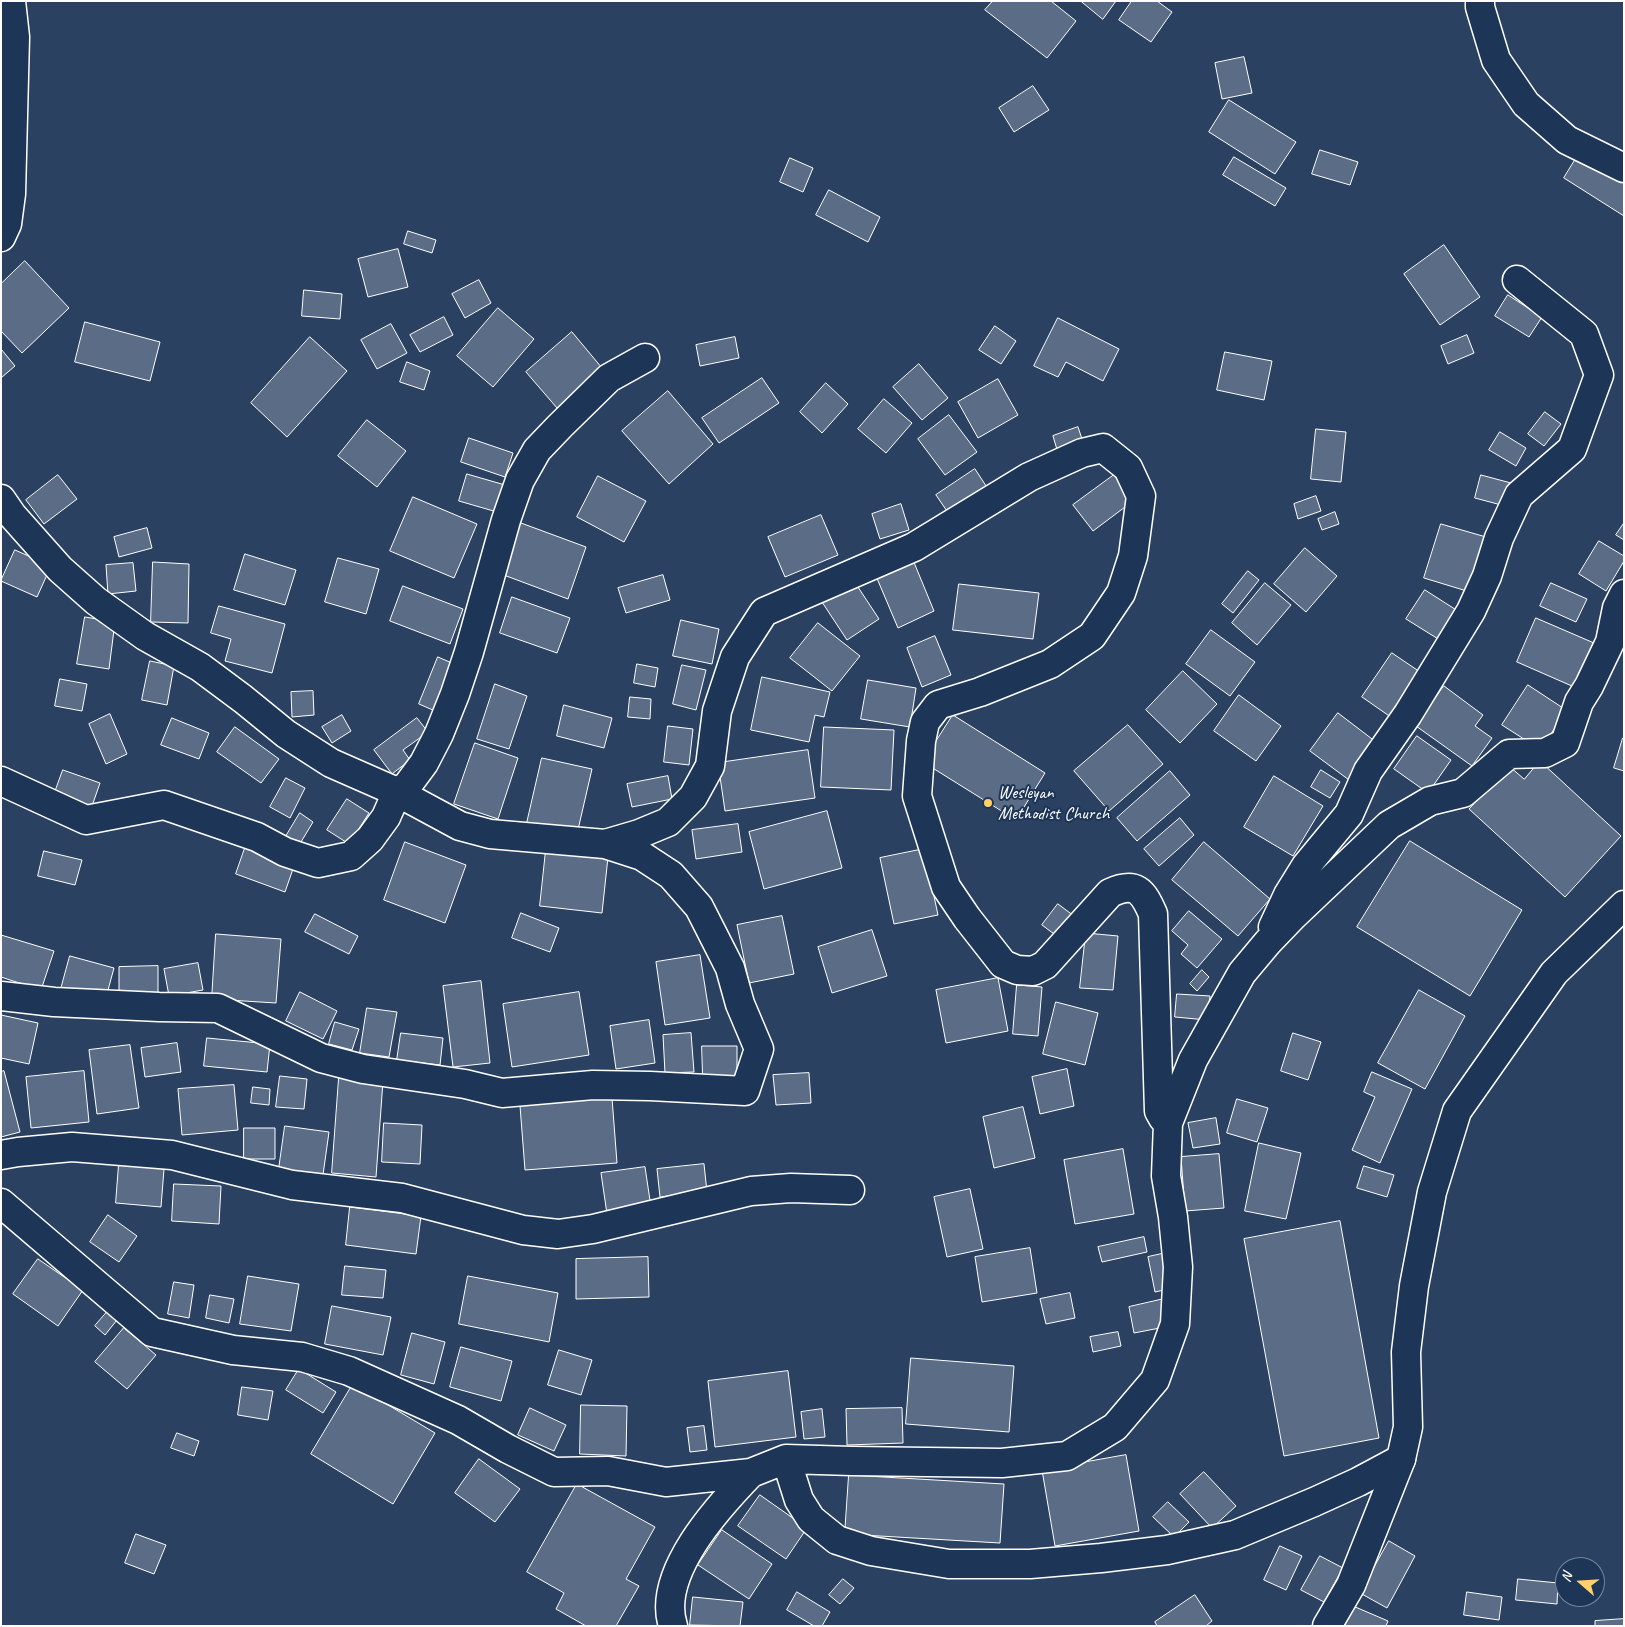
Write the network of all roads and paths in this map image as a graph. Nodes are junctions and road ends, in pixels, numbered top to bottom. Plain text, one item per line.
1 (11, 1) edge
2 (1480, 1) edge
3 (1624, 168) edge
4 (1, 237) edge
5 (1517, 280) dead end
6 (645, 358) dead end
7 (1, 499) edge
8 (1624, 594) edge
9 (1, 781) edge
10 (397, 792) junction
11 (605, 844) junction
12 (1624, 906) edge
13 (1268, 942) junction
14 (1, 996) edge
15 (1168, 1123) junction
16 (1, 1155) edge
17 (850, 1190) dead end
18 (1, 1203) edge
19 (786, 1459) junction
20 (1401, 1459) junction
21 (750, 1472) junction
22 (673, 1626) edge
23 (1328, 1626) edge

1 - 4 main road
2 - 3 main road
5 - 13 main road
6 - 10 main road
7 - 10 main road
8 - 13 main road
9 - 10 main road
10 - 11 main road
11 - 14 main road
11 - 15 main road
12 - 20 main road
13 - 15 main road
15 - 19 main road
16 - 17 main road
18 - 21 main road
19 - 20 main road
19 - 21 main road
20 - 23 main road
21 - 22 main road

